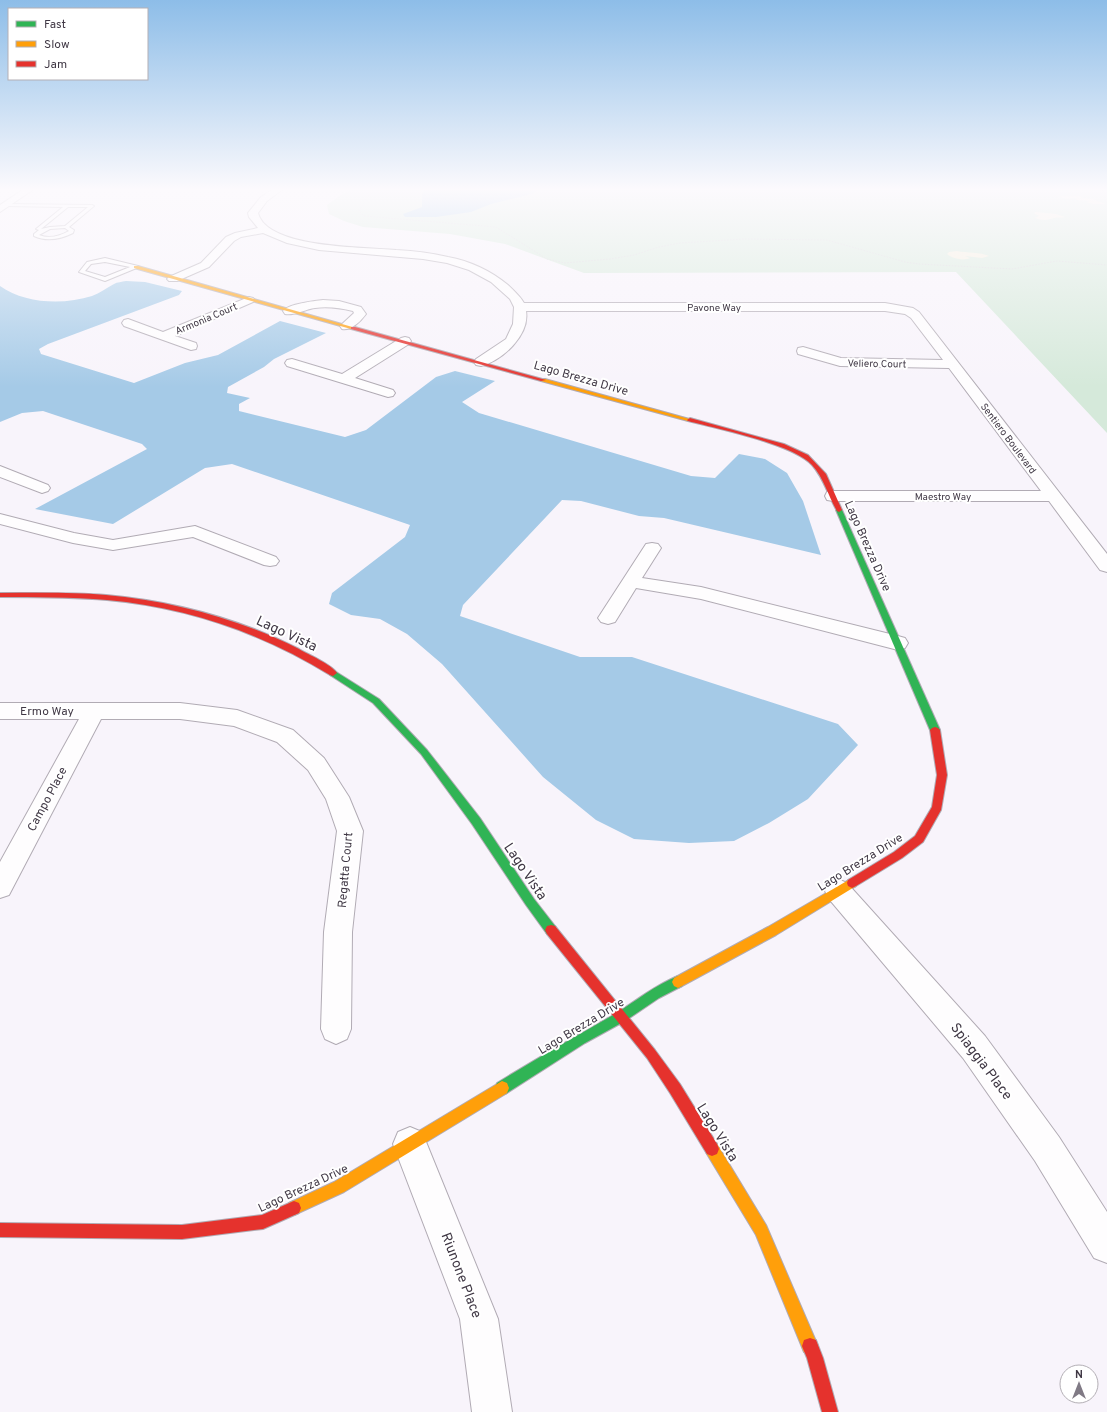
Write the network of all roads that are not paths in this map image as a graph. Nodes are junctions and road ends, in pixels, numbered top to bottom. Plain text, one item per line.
1 (214, 255) edge
2 (411, 255) edge
3 (136, 267) junction
4 (173, 279) junction
5 (248, 300) junction
6 (520, 307) junction
7 (289, 311) junction
8 (909, 311) joint
9 (128, 323) dead end
10 (346, 326) junction
11 (164, 336) junction
12 (405, 341) junction
13 (191, 346) dead end
14 (803, 352) dead end
15 (481, 362) junction
16 (292, 363) dead end
17 (952, 364) junction
18 (344, 380) junction
19 (388, 393) dead end
20 (1, 472) edge
21 (42, 488) dead end
22 (833, 496) junction
23 (1053, 496) junction
24 (0, 519) edge
25 (652, 548) dead end
26 (270, 561) dead end
27 (1107, 566) edge
28 (631, 582) junction
29 (0, 595) edge
30 (608, 618) dead end
31 (898, 643) junction
32 (94, 711) junction
33 (0, 712) edge
34 (0, 887) edge
35 (838, 891) junction
36 (621, 1017) junction
37 (336, 1029) dead end
38 (410, 1144) junction
39 (0, 1230) edge
40 (1106, 1242) edge
41 (492, 1412) edge
42 (830, 1412) edge

1 - 4 street
2 - 6 street
3 - 3 lane
3 - 4 street, Lago Brezza Drive
4 - 5 street, Lago Brezza Drive
5 - 7 street, Lago Brezza Drive
5 - 11 street, Armonia Court
6 - 8 street, Pavone Way
6 - 15 street
7 - 10 street, Lago Brezza Drive
7 - 10 street
8 - 17 street, Sentiero Boulevard
9 - 11 street
10 - 12 street, Lago Brezza Drive
11 - 13 street
12 - 15 street, Lago Brezza Drive
12 - 18 street
14 - 17 street, Veliero Court
15 - 22 street, Lago Brezza Drive
16 - 18 street
17 - 23 street, Sentiero Boulevard
18 - 19 street
20 - 21 street
22 - 23 street, Maestro Way
22 - 31 street, Lago Brezza Drive
23 - 27 street, Sentiero Boulevard
24 - 26 street
25 - 28 street
28 - 30 street
28 - 31 street
29 - 36 street, Lago Vista
31 - 35 street, Lago Brezza Drive
32 - 33 street, Ermo Way
32 - 34 street, Campo Place
32 - 37 street, Regatta Court
35 - 36 street, Lago Brezza Drive
35 - 40 street, Spiaggia Place
36 - 38 street, Lago Brezza Drive
36 - 42 street, Lago Vista
38 - 39 street, Lago Brezza Drive
38 - 41 street, Riunone Place

